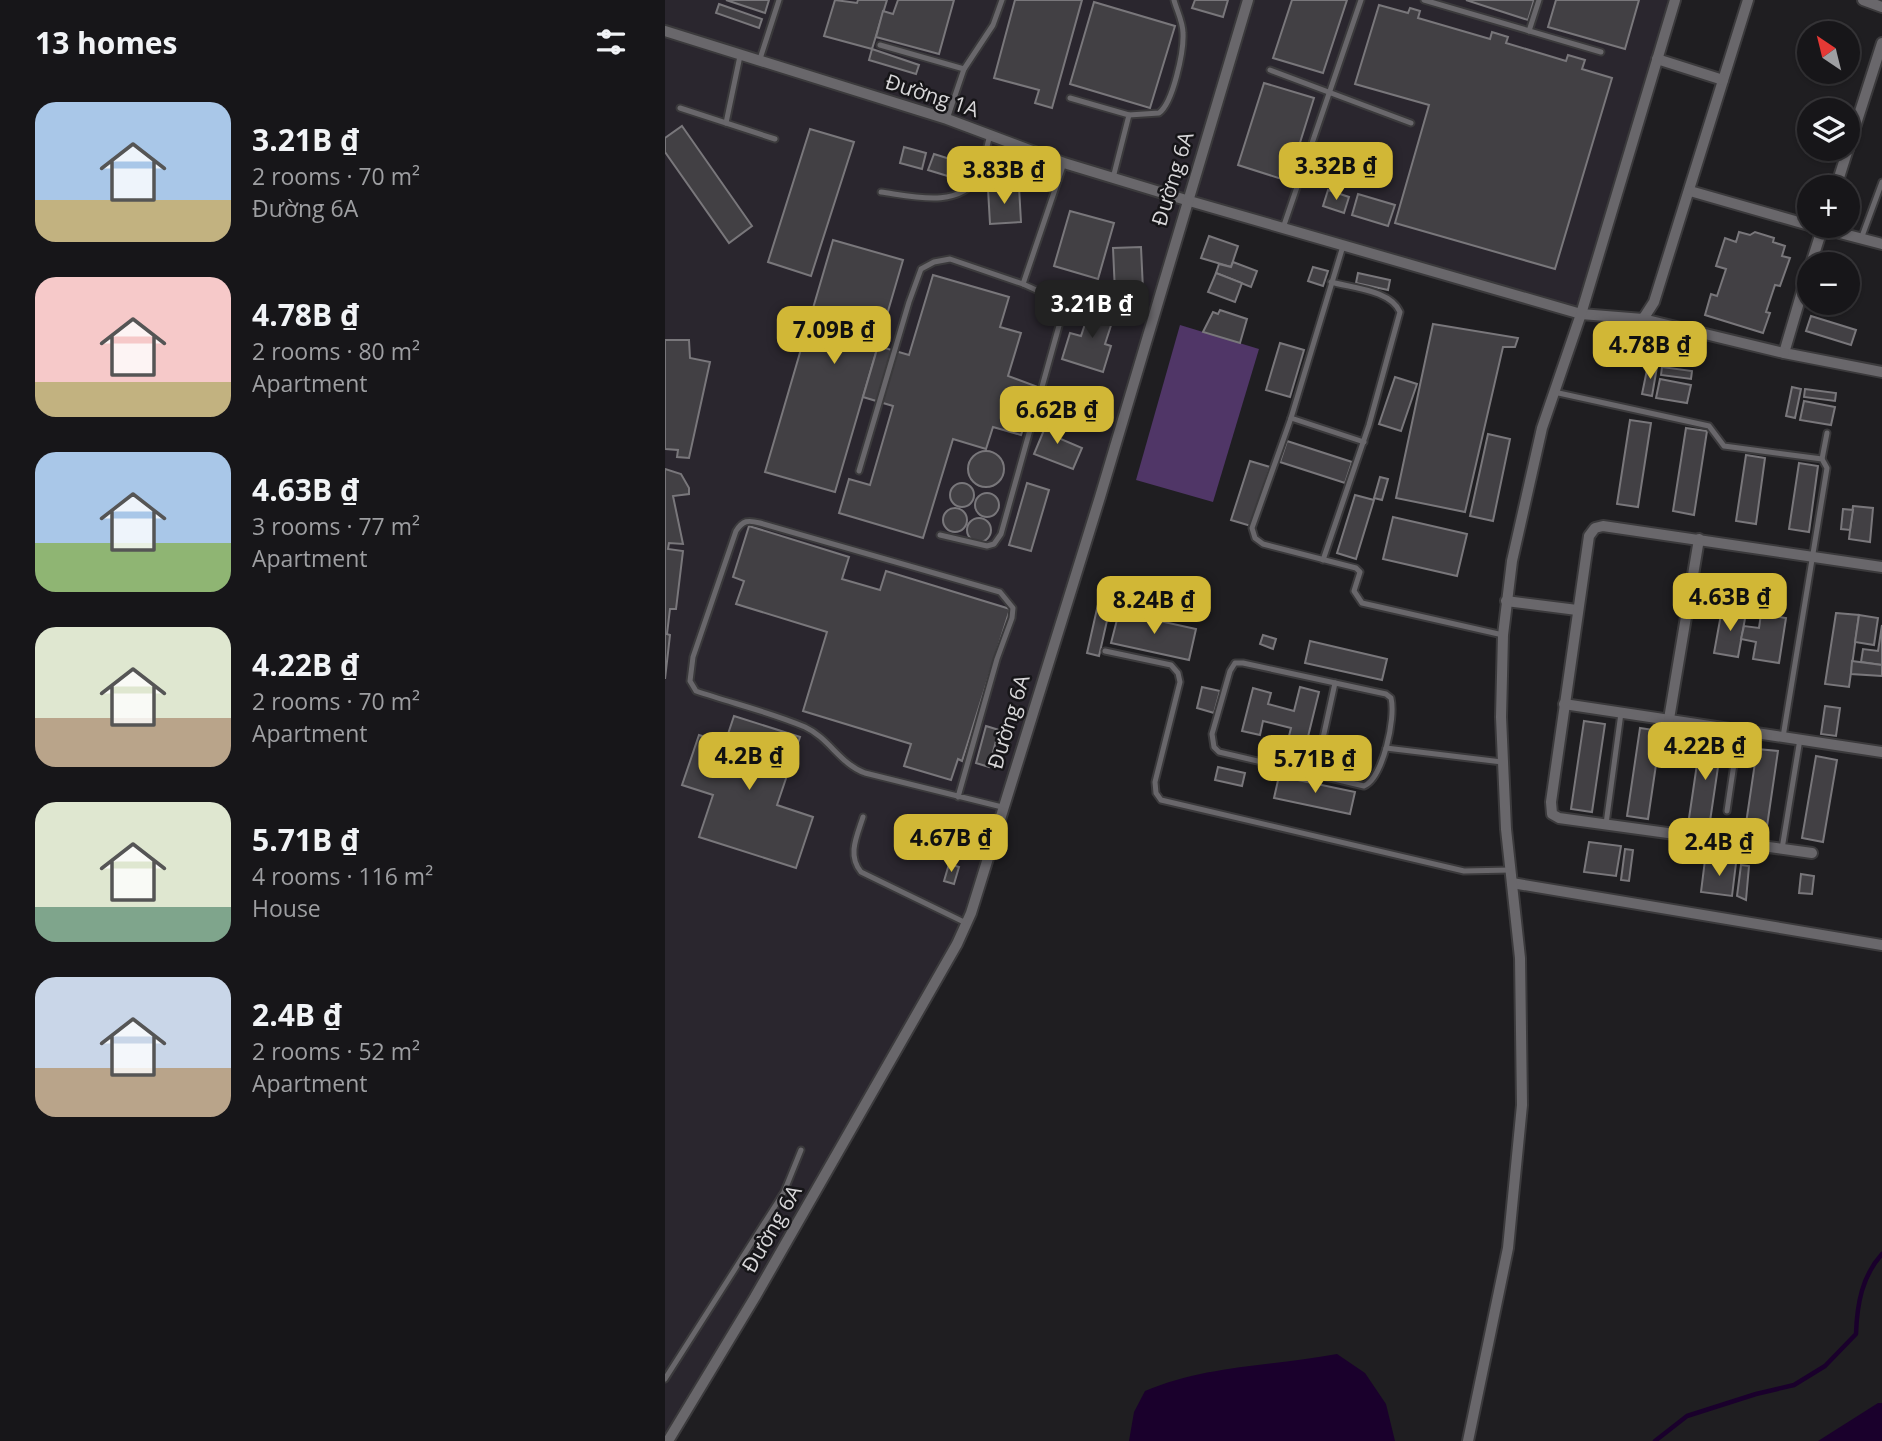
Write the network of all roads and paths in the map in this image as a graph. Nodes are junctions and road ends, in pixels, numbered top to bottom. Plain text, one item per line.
1 (779, 0) edge
2 (1002, 0) edge
3 (1174, 0) edge
4 (1248, 0) edge
5 (1361, 0) edge
6 (1424, 0) edge
7 (1457, 0) edge
8 (1539, 0) edge
9 (1675, 0) edge
10 (1748, 0) edge
11 (1863, 0) edge
12 (1882, 7) edge
13 (1454, 9) junction
14 (665, 31) edge
15 (1529, 31) junction
16 (1882, 43) edge
17 (880, 45) dead end
18 (1601, 52) dead end
19 (740, 56) junction
20 (1657, 59) junction
21 (759, 62) junction
22 (964, 69) junction
23 (1271, 70) dead end
24 (1723, 80) junction
25 (1329, 94) junction
26 (1070, 98) dead end
27 (680, 108) dead end
28 (1860, 112) edge
29 (1129, 115) junction
30 (947, 119) junction
31 (726, 123) junction
32 (1411, 123) dead end
33 (990, 135) junction
34 (775, 139) dead end
35 (1064, 163) junction
36 (1113, 177) junction
37 (1882, 181) edge
38 (1690, 191) junction
39 (881, 192) dead end
40 (1186, 200) junction
41 (1797, 220) edge
42 (1283, 228) junction
43 (1858, 238) edge
44 (1861, 239) junction
45 (1882, 244) edge
46 (1343, 246) junction
47 (1331, 282) junction
48 (1023, 284) junction
49 (1797, 310) edge
50 (1581, 314) junction
51 (1643, 319) junction
52 (1784, 353) junction
53 (1882, 372) edge
54 (1554, 392) junction
55 (1291, 418) junction
56 (1827, 433) dead end
57 (1364, 442) junction
58 (1822, 459) junction
59 (859, 471) dead end
60 (940, 535) dead end
61 (1699, 539) junction
62 (1813, 556) junction
63 (1323, 560) junction
64 (1882, 567) edge
65 (1506, 601) junction
66 (1577, 610) junction
67 (1503, 635) junction
68 (1105, 651) dead end
69 (1335, 683) junction
70 (1564, 704) junction
71 (1621, 713) junction
72 (1669, 719) junction
73 (1739, 730) junction
74 (1783, 737) junction
75 (1800, 739) junction
76 (1386, 748) junction
77 (1882, 752) edge
78 (1502, 762) junction
79 (1315, 775) junction
80 (958, 797) junction
81 (1002, 807) junction
82 (1727, 811) dead end
83 (863, 817) dead end
84 (1606, 825) junction
85 (1782, 849) junction
86 (1812, 853) dead end
87 (1510, 870) junction
88 (1512, 883) junction
89 (966, 923) junction
90 (1882, 946) edge
91 (801, 1150) dead end
92 (665, 1379) edge
93 (668, 1441) edge
94 (1468, 1441) edge

1 - 21 lane
2 - 22 lane
3 - 29 lane
4 - 40 street, Đường 6A
5 - 25 lane
6 - 13 lane
7 - 13 lane
8 - 15 lane
9 - 20 street
10 - 24 street
11 - 12 street
13 - 15 lane
14 - 19 street, Đường 1A
15 - 18 lane
16 - 28 street
17 - 22 lane
19 - 21 street, Đường 1A
19 - 31 lane
20 - 24 street
20 - 50 street
21 - 30 street, Đường 1A
22 - 30 lane
23 - 25 lane
24 - 38 street
25 - 32 lane
25 - 42 lane
26 - 29 lane
27 - 31 lane
29 - 36 lane
30 - 33 street, Đường 1A
31 - 34 lane
33 - 35 street, Đường 1A
33 - 39 lane
35 - 36 street, Đường 1A
35 - 48 lane
36 - 40 street, Đường 1A
37 - 44 lane
38 - 41 street
38 - 51 street
40 - 42 street, Đường 1A
40 - 81 street, Đường 6A
42 - 46 street, Đường 1A
43 - 44 street
44 - 45 street
46 - 47 lane
46 - 50 street, Đường 1A
47 - 55 lane
47 - 57 lane
48 - 59 lane
48 - 60 lane
49 - 52 street
50 - 51 street, Đường 1A
50 - 54 street
51 - 52 street, Đường 1A
52 - 53 street, Đường 1A
54 - 58 lane
54 - 65 street
55 - 57 lane
55 - 63 lane
56 - 58 lane
57 - 63 lane
58 - 62 lane
61 - 62 street
61 - 66 street
61 - 72 street
62 - 64 street
62 - 74 lane
63 - 67 lane
65 - 66 street
65 - 67 street
66 - 70 street
67 - 78 street
68 - 87 lane
69 - 76 lane
69 - 79 lane
69 - 79 lane
70 - 71 street
70 - 84 street
71 - 72 street
71 - 84 lane
72 - 73 street
73 - 74 street
73 - 82 lane
74 - 75 street
75 - 77 street
75 - 85 lane
76 - 78 lane
76 - 79 lane
78 - 87 street
80 - 80 lane
80 - 81 lane
81 - 89 street, Đường 6A
83 - 89 lane
84 - 85 street
85 - 86 street
87 - 88 street
88 - 90 street
88 - 94 street
89 - 93 street, Đường 6A
91 - 92 lane

